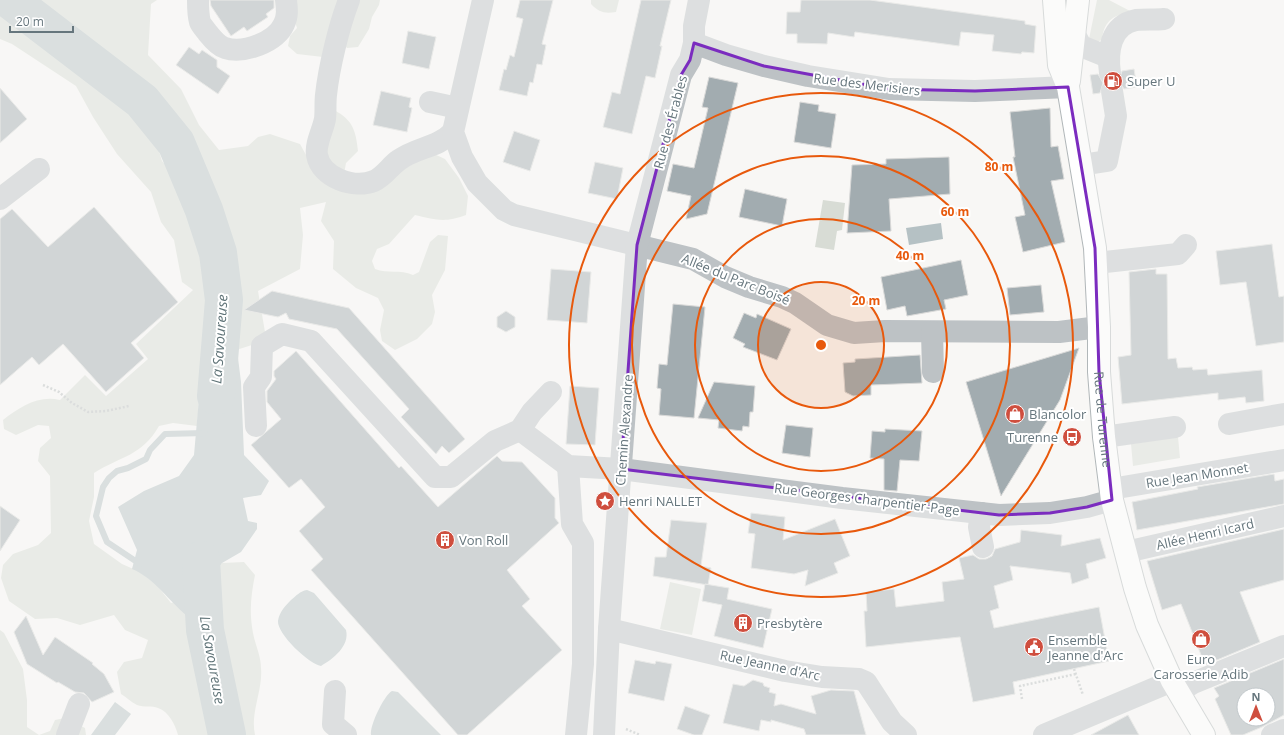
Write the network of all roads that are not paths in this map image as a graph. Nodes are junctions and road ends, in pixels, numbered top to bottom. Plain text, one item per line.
1 (198, 0) edge
2 (286, 0) edge
3 (349, 0) edge
4 (483, 0) edge
5 (699, 0) edge
6 (1054, 0) edge
7 (1078, 0) edge
8 (1164, 19) dead end
9 (1074, 33) junction
10 (694, 43) junction
11 (1110, 73) junction
12 (1068, 87) junction
13 (430, 102) dead end
14 (458, 108) junction
15 (453, 132) junction
16 (1081, 165) junction
17 (39, 169) dead end
18 (0, 199) edge
19 (637, 245) junction
20 (1186, 245) dead end
21 (1096, 263) junction
22 (1099, 326) junction
23 (932, 332) junction
24 (933, 372) dead end
25 (551, 392) dead end
26 (1284, 414) edge
27 (1229, 424) dead end
28 (256, 426) dead end
29 (1175, 427) dead end
30 (520, 430) junction
31 (1104, 437) junction
32 (1284, 460) edge
33 (568, 466) junction
34 (621, 469) junction
35 (1111, 495) junction
36 (981, 513) junction
37 (1284, 516) edge
38 (984, 546) dead end
39 (1126, 552) junction
40 (609, 629) junction
41 (1284, 646) edge
42 (1175, 687) junction
43 (335, 691) dead end
44 (79, 704) dead end
45 (1284, 730) edge
46 (67, 735) edge
47 (346, 735) edge
48 (576, 735) edge
49 (604, 735) edge
50 (906, 735) edge
51 (1044, 735) edge
52 (1204, 735) edge
53 (1272, 735) edge

1 - 2 street
3 - 15 street
4 - 14 street
5 - 10 street, Rue des Érables
6 - 12 main road, Rue de Turenne
7 - 9 main road, Rue de Turenne
8 - 11 street
9 - 11 street
9 - 12 main road, Rue de Turenne
10 - 12 street, Rue des Merisiers
10 - 19 street, Rue des Érables
11 - 16 street
12 - 16 main road, Rue de Turenne
13 - 14 street
14 - 15 street
15 - 19 street, Allée du Parc Boisé
16 - 21 main road, Rue de Turenne
17 - 18 street
19 - 23 street, Allée du Parc Boisé
19 - 34 street, Chemin Alexandre
20 - 21 street
21 - 22 main road, Rue de Turenne
22 - 23 street, Allée du Parc Boisé
22 - 31 main road, Rue de Turenne
23 - 24 street
25 - 30 street
26 - 27 street
28 - 30 street
29 - 31 street
30 - 33 street
31 - 35 main road, Rue de Turenne
32 - 35 street, Rue Jean Monnet
33 - 34 street, Rue Georges Charpentier-Page
33 - 48 street
34 - 36 street, Rue Georges Charpentier-Page
34 - 40 street, Chemin Alexandre
35 - 36 street, Rue Georges Charpentier-Page
35 - 39 main road, Rue de Turenne
36 - 38 street
37 - 39 street, Allée Henri Icard
39 - 42 main road, Rue de Turenne
40 - 49 street, Chemin Alexandre
40 - 50 street, Rue Jeanne d'Arc
41 - 42 street
42 - 51 street
42 - 52 main road, Rue de Turenne
43 - 47 street
44 - 46 street
45 - 53 street

